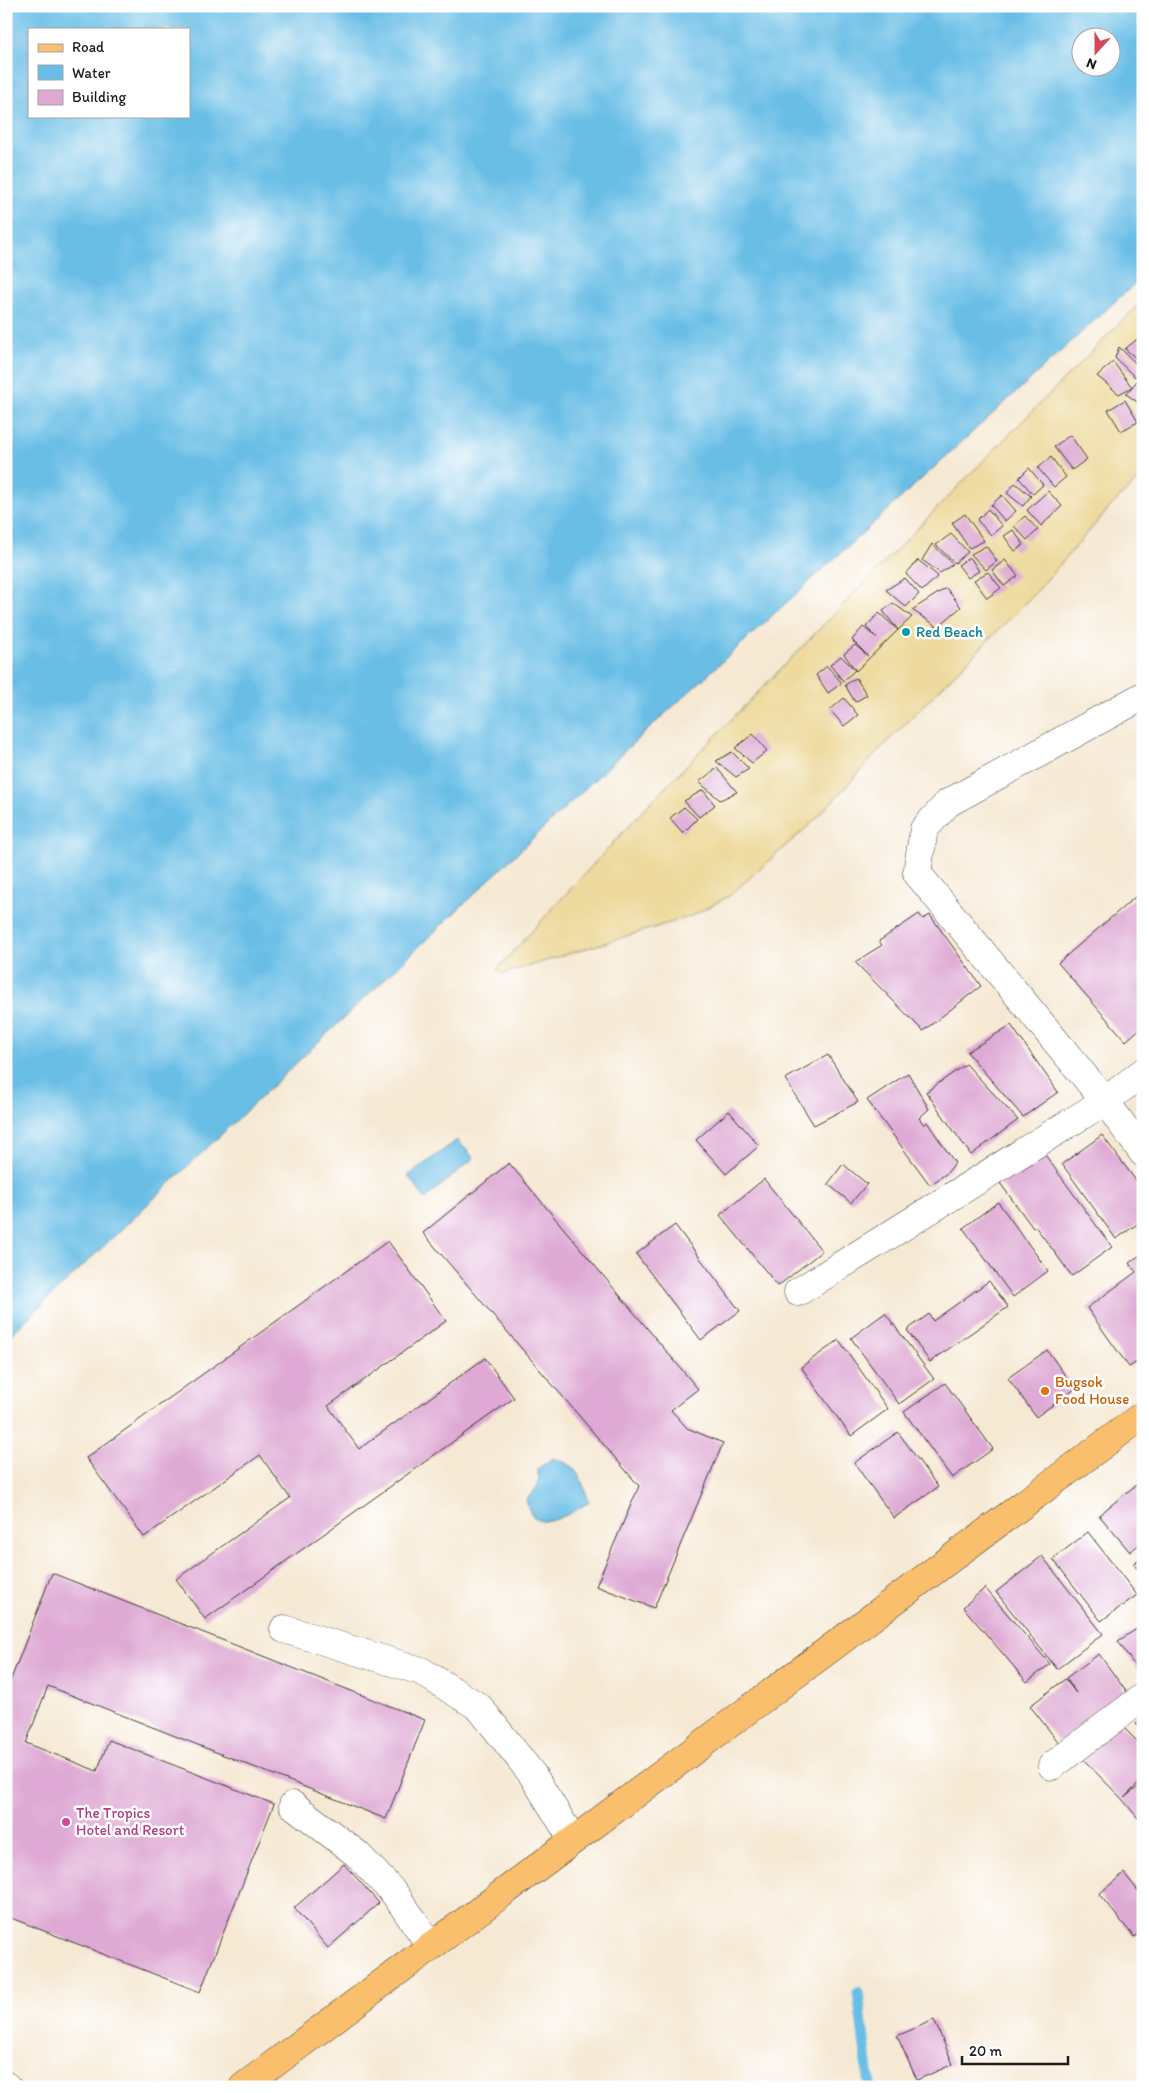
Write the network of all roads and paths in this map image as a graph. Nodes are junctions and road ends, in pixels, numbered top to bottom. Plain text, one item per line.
1 (1143, 696) edge
2 (1143, 1072) edge
3 (1105, 1101) junction
4 (1143, 1153) edge
5 (798, 1292) dead end
6 (1143, 1415) edge
7 (284, 1629) dead end
8 (1143, 1697) edge
9 (1052, 1766) dead end
10 (293, 1805) dead end
11 (573, 1840) junction
12 (431, 1946) junction
13 (243, 2087) edge

1 - 3 street
2 - 3 street
3 - 4 street
3 - 5 street
6 - 11 main road
7 - 11 street
8 - 9 street
10 - 12 street
11 - 12 main road
12 - 13 main road

